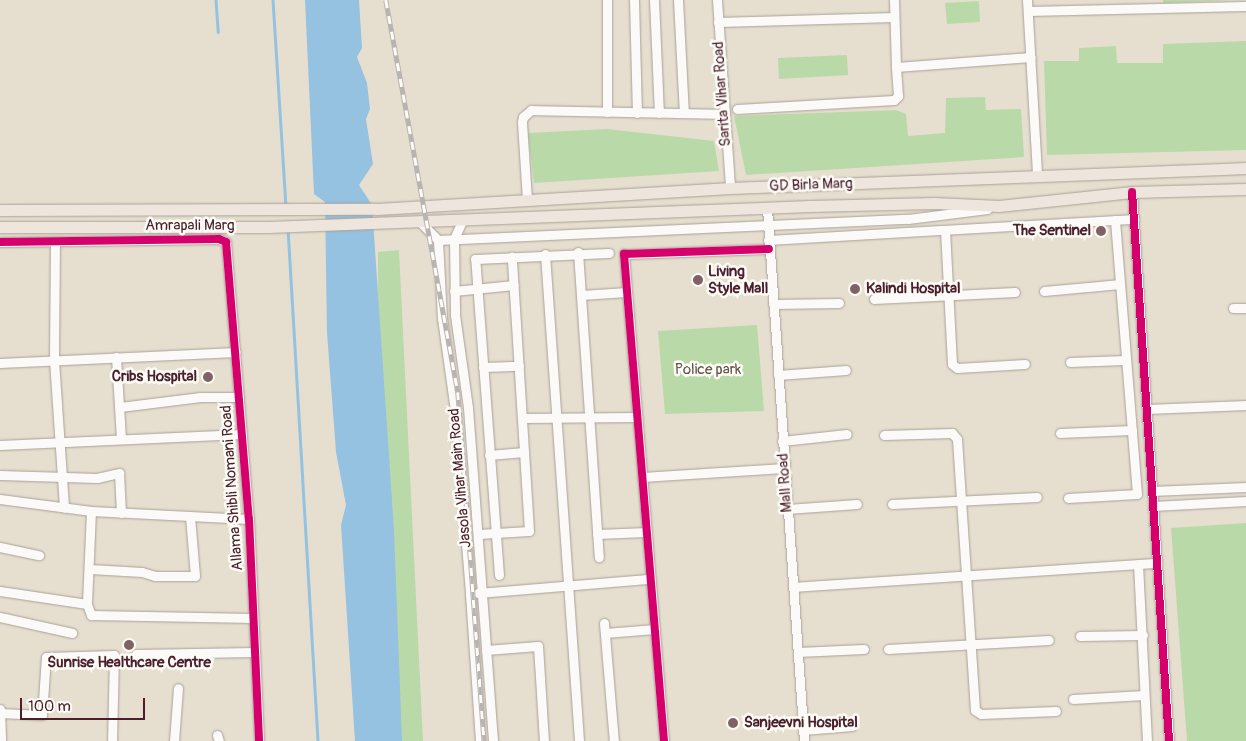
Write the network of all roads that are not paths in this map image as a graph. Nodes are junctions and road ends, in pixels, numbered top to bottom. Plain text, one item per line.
1 (607, 0) edge
2 (634, 0) edge
3 (654, 0) edge
4 (678, 0) edge
5 (717, 0) edge
6 (894, 0) edge
7 (1027, 0) edge
8 (1244, 4) edge
9 (1028, 11) junction
10 (894, 16) junction
11 (718, 22) junction
12 (1031, 57) junction
13 (896, 67) junction
14 (737, 109) dead end
15 (607, 112) junction
16 (637, 113) junction
17 (659, 113) junction
18 (684, 113) junction
19 (723, 114) junction
20 (1224, 168) junction
21 (1246, 168) edge
22 (1246, 174) edge
23 (1037, 176) junction
24 (730, 188) junction
25 (1244, 188) edge
26 (1132, 192) junction
27 (527, 200) junction
28 (999, 206) junction
29 (767, 208) junction
30 (377, 209) joint
31 (0, 210) edge
32 (1134, 219) junction
33 (1115, 220) junction
34 (462, 221) junction
35 (421, 223) junction
36 (379, 224) joint
37 (218, 225) junction
38 (767, 225) junction
39 (0, 227) edge
40 (945, 230) junction
41 (219, 239) junction
42 (454, 239) junction
43 (438, 240) junction
44 (55, 241) junction
45 (0, 242) edge
46 (769, 244) junction
47 (578, 252) junction
48 (609, 252) dead end
49 (544, 254) junction
50 (512, 257) junction
51 (1120, 284) junction
52 (514, 285) junction
53 (477, 287) junction
54 (454, 291) junction
55 (1044, 291) dead end
56 (627, 292) junction
57 (1015, 292) dead end
58 (581, 295) junction
59 (950, 295) junction
60 (874, 299) dead end
61 (839, 303) dead end
62 (773, 304) junction
63 (1233, 308) dead end
64 (1246, 308) edge
65 (236, 352) junction
66 (116, 357) junction
67 (54, 360) junction
68 (1125, 360) junction
69 (1070, 362) dead end
70 (0, 363) edge
71 (1026, 364) dead end
72 (519, 366) junction
73 (483, 367) junction
74 (846, 370) dead end
75 (778, 375) junction
76 (239, 397) junction
77 (1246, 405) edge
78 (486, 406) junction
79 (120, 407) junction
80 (468, 408) junction
81 (1147, 409) junction
82 (637, 416) junction
83 (522, 418) junction
84 (589, 418) junction
85 (556, 420) junction
86 (1132, 430) junction
87 (1060, 433) dead end
88 (242, 434) junction
89 (847, 434) dead end
90 (884, 435) dead end
91 (121, 438) junction
92 (782, 441) junction
93 (60, 443) junction
94 (0, 445) edge
95 (524, 452) junction
96 (490, 454) junction
97 (784, 468) junction
98 (0, 475) edge
99 (642, 477) junction
100 (62, 479) junction
101 (1246, 486) edge
102 (1152, 492) junction
103 (1037, 497) dead end
104 (1068, 498) dead end
105 (0, 499) edge
106 (962, 501) junction
107 (1246, 501) edge
108 (857, 504) dead end
109 (892, 504) dead end
110 (1153, 506) junction
111 (64, 508) junction
112 (787, 509) junction
113 (91, 511) junction
114 (120, 513) junction
115 (190, 516) junction
116 (249, 519) junction
117 (646, 532) junction
118 (495, 533) junction
119 (479, 534) junction
120 (597, 534) junction
121 (0, 547) edge
122 (39, 554) dead end
123 (599, 557) dead end
124 (1157, 563) junction
125 (1138, 564) junction
126 (90, 569) junction
127 (499, 575) dead end
128 (968, 575) junction
129 (650, 579) junction
130 (568, 586) junction
131 (793, 587) junction
132 (0, 591) edge
133 (483, 593) junction
134 (470, 594) junction
135 (87, 604) junction
136 (0, 617) edge
137 (253, 618) junction
138 (604, 623) dead end
139 (655, 629) junction
140 (72, 633) dead end
141 (605, 633) junction
142 (1143, 635) junction
143 (1080, 636) dead end
144 (1049, 640) dead end
145 (972, 646) junction
146 (864, 649) dead end
147 (888, 649) dead end
148 (486, 650) junction
149 (255, 652) junction
150 (798, 652) junction
151 (136, 654) dead end
152 (178, 688) dead end
153 (1144, 695) junction
154 (1073, 699) dead end
155 (0, 707) edge
156 (1056, 711) dead end
157 (0, 713) edge
158 (852, 726) dead end
159 (803, 730) junction
160 (2, 741) edge
161 (112, 741) edge
162 (174, 741) edge
163 (260, 741) edge
164 (480, 741) edge
165 (493, 741) edge
166 (544, 741) edge
167 (579, 741) edge
168 (614, 741) edge
169 (664, 741) edge
170 (804, 741) edge
171 (1147, 741) edge
172 (1169, 741) edge

1 - 15 street
2 - 16 street
3 - 17 street
4 - 18 street
5 - 11 street, Sarita Vihar Road
6 - 10 street
7 - 9 street
8 - 9 street
9 - 12 street
10 - 11 street
10 - 13 street
11 - 19 street, Sarita Vihar Road
12 - 13 street
12 - 23 street
13 - 14 street
15 - 16 street
15 - 27 street
16 - 17 street
17 - 18 street
18 - 19 street
19 - 24 street, Sarita Vihar Road
20 - 21 main road, GD Birla Marg
20 - 22 main road
20 - 23 main road, GD Birla Marg
23 - 24 main road, GD Birla Marg
24 - 27 main road, GD Birla Marg
25 - 26 main road, GD Birla Marg
26 - 28 main road, GD Birla Marg
26 - 32 street
27 - 30 main road, GD Birla Marg
28 - 29 main road, GD Birla Marg
28 - 38 street
29 - 34 main road, GD Birla Marg
29 - 38 street, Mall Road
30 - 31 main road, Amrapali Marg
32 - 33 street
32 - 81 street
33 - 40 street
33 - 51 street
34 - 35 main road, GD Birla Marg
34 - 42 street, Jasola Vihar Main Road
35 - 36 main road, GD Birla Marg
35 - 43 street
36 - 37 main road, Amrapali Marg
37 - 39 main road, Amrapali Marg
37 - 41 street, Allama Shibli Nomani Road
38 - 42 street
38 - 46 street, Mall Road
40 - 46 street
40 - 59 street
41 - 44 street
41 - 65 street, Allama Shibli Nomani Road
42 - 43 street
42 - 54 street, Jasola Vihar Main Road
43 - 134 street, Jasola Vihar Main Road
44 - 45 street
44 - 67 street
46 - 56 street
46 - 62 street, Mall Road
47 - 48 street
47 - 49 street
47 - 58 street
49 - 50 street
49 - 85 street
50 - 52 street
50 - 53 street
51 - 55 street
51 - 68 street
52 - 53 street
52 - 72 street
53 - 54 street
53 - 73 street
54 - 80 street, Jasola Vihar Main Road
56 - 58 street
56 - 82 street
57 - 59 street
58 - 84 street
59 - 60 street
59 - 71 street
61 - 62 street
62 - 75 street, Mall Road
63 - 64 street
65 - 66 street
65 - 76 street, Allama Shibli Nomani Road
66 - 67 street
66 - 79 street
67 - 70 street
67 - 93 street
68 - 69 street
68 - 86 street
72 - 73 street
72 - 83 street
73 - 78 street
74 - 75 street
75 - 92 street, Mall Road
76 - 79 street
76 - 88 street, Allama Shibli Nomani Road
77 - 81 street
78 - 80 street
78 - 96 street
79 - 91 street
80 - 119 street, Jasola Vihar Main Road
81 - 102 street
82 - 84 street
82 - 99 street
83 - 85 street
83 - 95 street
84 - 85 street
84 - 120 street
85 - 130 street
86 - 87 street
86 - 104 street
88 - 91 street
88 - 116 street, Allama Shibli Nomani Road
89 - 92 street
90 - 106 street
91 - 93 street
92 - 97 street, Mall Road
93 - 94 street
93 - 100 street
95 - 96 street
95 - 118 street
96 - 118 street
97 - 99 street
97 - 112 street, Mall Road
98 - 100 street
99 - 117 street
100 - 111 street
100 - 114 street
101 - 102 street
102 - 110 street
103 - 106 street
105 - 111 street
106 - 109 street
106 - 128 street
107 - 110 street
108 - 112 street
110 - 124 street
111 - 113 street
112 - 131 street, Mall Road
113 - 114 street
113 - 126 street
114 - 115 street
115 - 116 street
115 - 126 street
116 - 137 street, Allama Shibli Nomani Road
117 - 120 street
117 - 129 street
118 - 119 street
118 - 127 street
119 - 133 street, Jasola Vihar Main Road
120 - 123 street
121 - 122 street
124 - 125 street
124 - 172 street
125 - 128 street
125 - 142 street
126 - 135 street
128 - 131 street
128 - 145 street
129 - 130 street
129 - 139 street
130 - 133 street
130 - 167 street
131 - 150 street, Mall Road
132 - 135 street
133 - 134 street
133 - 148 street, Jasola Vihar Main Road
134 - 164 street, Jasola Vihar Main Road
135 - 137 street
136 - 140 street
137 - 149 street, Allama Shibli Nomani Road
138 - 141 street
139 - 141 street
139 - 169 street
141 - 168 street
142 - 143 street
142 - 153 street
144 - 145 street
145 - 147 street
145 - 156 street
146 - 150 street
148 - 165 street, Jasola Vihar Main Road
148 - 166 street
149 - 151 street
149 - 163 street, Allama Shibli Nomani Road
150 - 159 street, Mall Road
152 - 162 street
153 - 154 street
153 - 171 street
155 - 157 street
157 - 160 street
157 - 161 street
158 - 159 street
159 - 170 street, Mall Road

